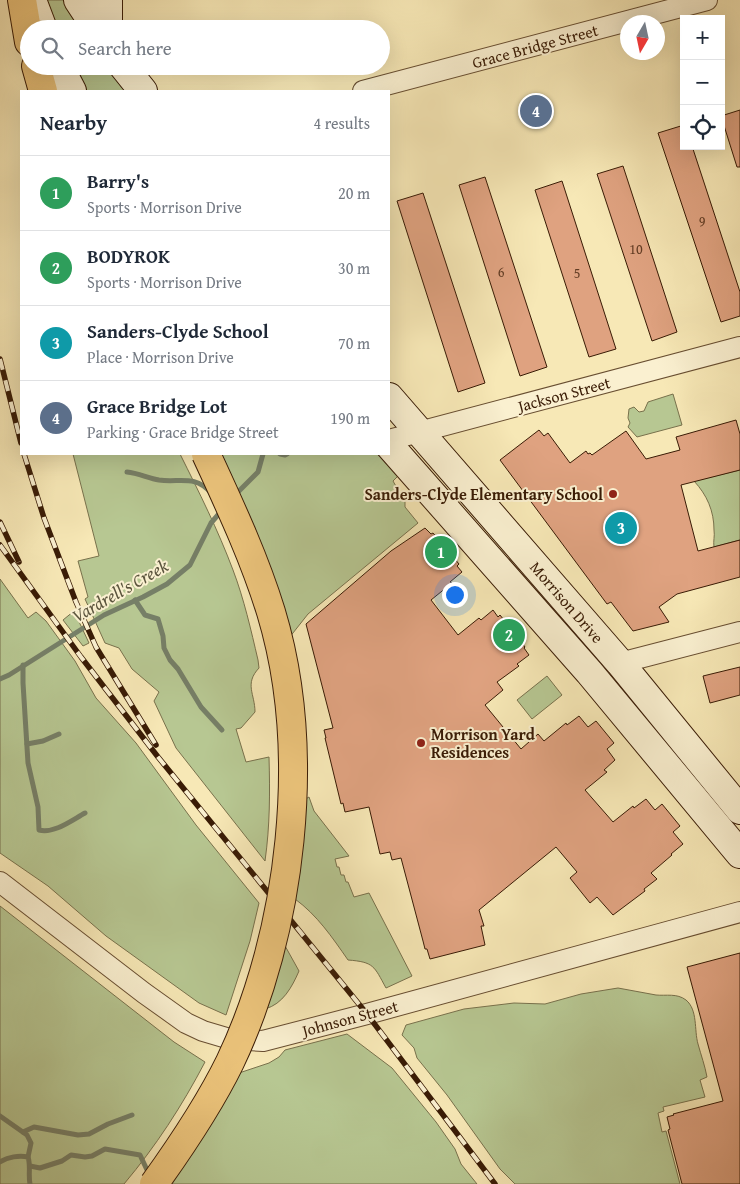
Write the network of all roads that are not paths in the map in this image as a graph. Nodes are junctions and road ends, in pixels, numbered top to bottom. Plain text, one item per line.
1 (22, 0) edge
2 (32, 0) edge
3 (78, 0) edge
4 (108, 0) edge
5 (707, 0) edge
6 (25, 20) edge
7 (40, 20) edge
8 (91, 20) edge
9 (108, 20) edge
10 (39, 75) edge
11 (64, 75) edge
12 (131, 75) edge
13 (43, 90) edge
14 (71, 90) edge
15 (142, 90) edge
16 (367, 90) edge
17 (740, 347) edge
18 (390, 398) edge
19 (418, 432) junction
20 (390, 440) edge
21 (390, 446) edge
22 (206, 455) edge
23 (740, 632) edge
24 (620, 663) junction
25 (740, 810) edge
26 (740, 854) edge
27 (0, 882) edge
28 (740, 912) edge
29 (154, 1184) edge

1 - 6 highway
2 - 7 main road
3 - 8 main road
4 - 9 main road
5 - 16 street, Grace Bridge Street
10 - 13 highway
11 - 14 main road
12 - 15 main road
17 - 19 street, Jackson Street
18 - 19 main road, Morrison Drive
19 - 20 street, Jackson Street
19 - 24 main road, Morrison Drive
21 - 26 main road, Morrison Drive
22 - 29 highway, bridge
23 - 24 street
24 - 25 main road, Morrison Drive
27 - 28 street, Johnson Street

